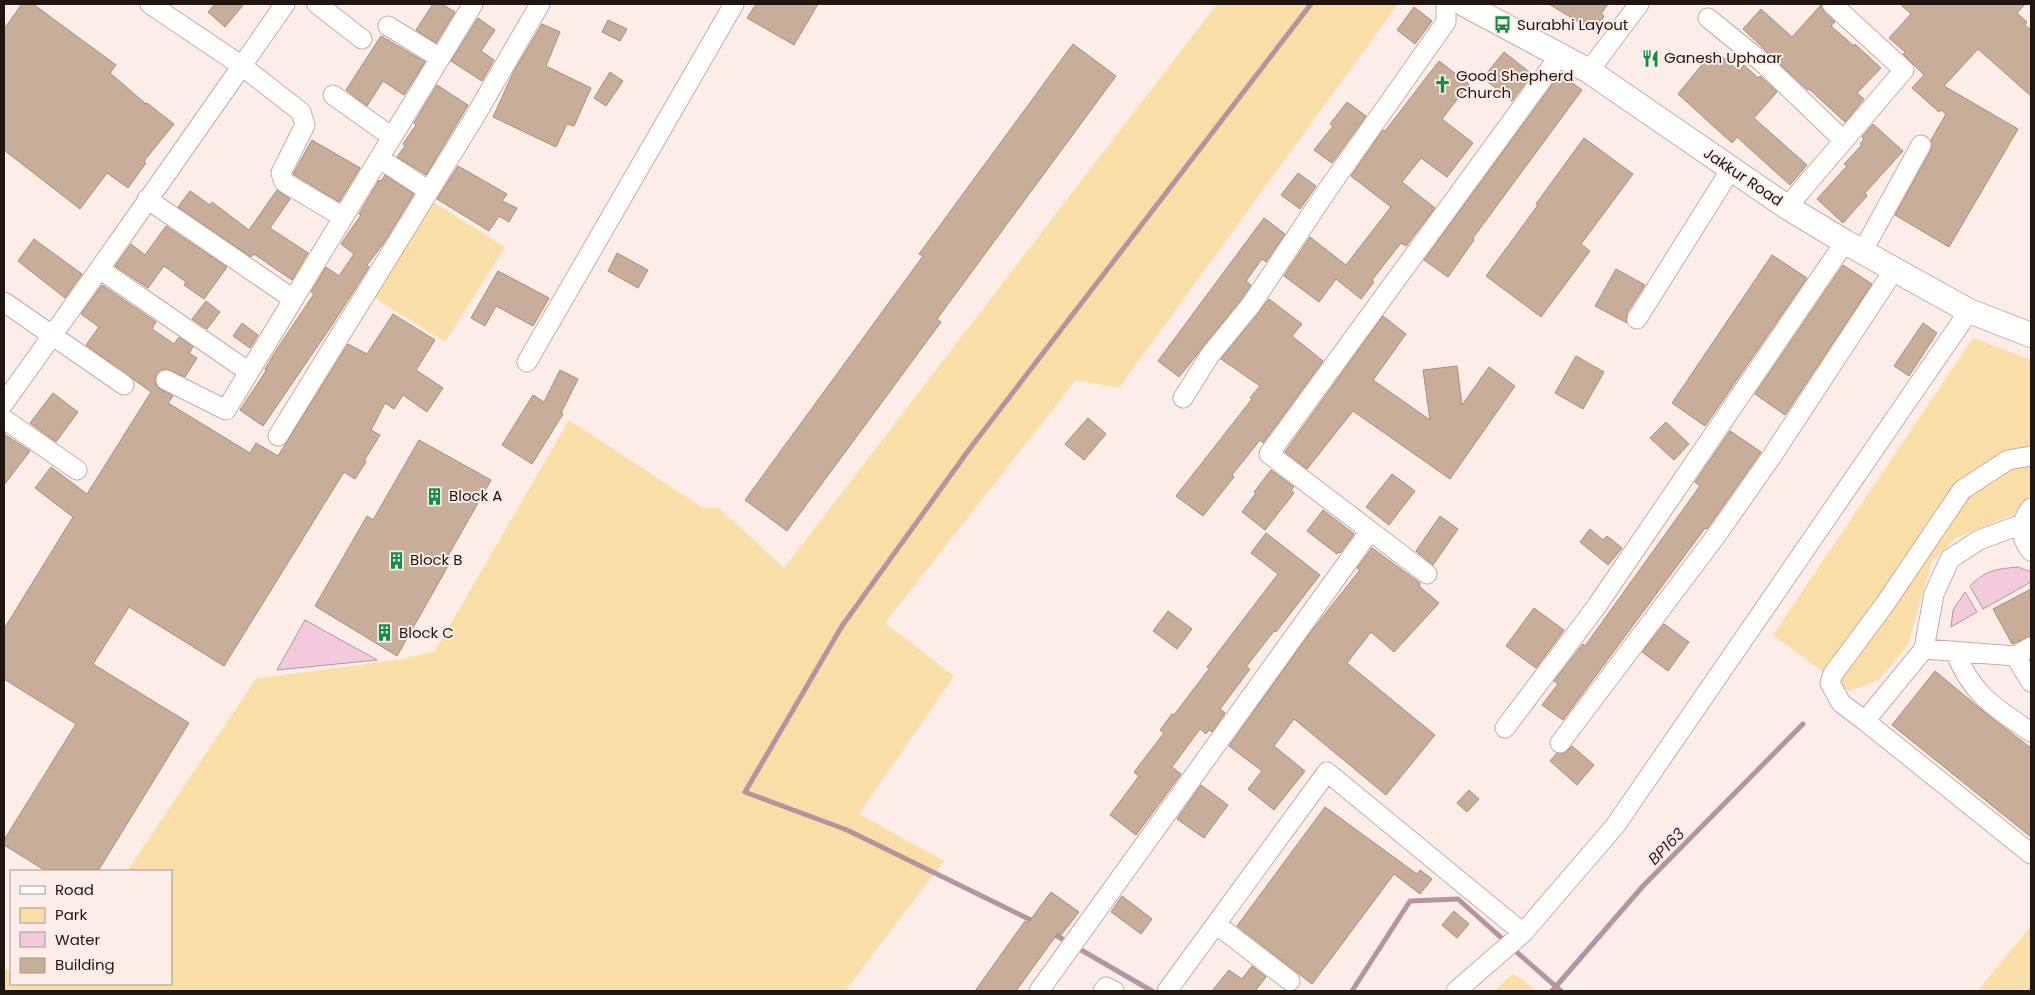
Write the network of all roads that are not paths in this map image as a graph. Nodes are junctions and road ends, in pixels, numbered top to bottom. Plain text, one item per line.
1 (150, 4) edge
2 (285, 4) edge
3 (317, 4) edge
4 (473, 4) edge
5 (540, 4) edge
6 (734, 4) edge
7 (1446, 4) edge
8 (1464, 4) edge
9 (1639, 4) edge
10 (1832, 4) edge
11 (1708, 18) dead end
12 (388, 26) dead end
13 (362, 39) dead end
14 (1560, 55) junction
15 (440, 58) junction
16 (242, 66) junction
17 (1589, 72) junction
18 (333, 95) dead end
19 (392, 137) junction
20 (1843, 140) junction
21 (1921, 145) dead end
22 (379, 158) junction
23 (1731, 169) junction
24 (429, 191) junction
25 (148, 199) junction
26 (1787, 207) junction
27 (343, 217) junction
28 (1853, 247) junction
29 (101, 270) junction
30 (1894, 270) junction
31 (293, 299) junction
32 (4, 302) edge
33 (1969, 311) junction
34 (1637, 319) dead end
35 (2031, 335) edge
36 (53, 336) junction
37 (527, 362) dead end
38 (249, 372) junction
39 (166, 380) dead end
40 (124, 386) dead end
41 (1183, 398) dead end
42 (4, 403) edge
43 (4, 419) edge
44 (278, 436) dead end
45 (2031, 456) edge
46 (77, 470) dead end
47 (2031, 508) edge
48 (2022, 524) junction
49 (1370, 531) junction
50 (2031, 551) edge
51 (1427, 574) dead end
52 (1924, 649) junction
53 (1955, 651) junction
54 (2023, 652) edge
55 (2031, 682) edge
56 (1865, 721) junction
57 (1505, 728) dead end
58 (2031, 732) edge
59 (1560, 743) dead end
60 (2031, 854) edge
61 (1216, 924) junction
62 (1523, 933) junction
63 (1290, 981) dead end
64 (1168, 989) edge
65 (1039, 991) edge
66 (1103, 991) edge
67 (1114, 991) edge
68 (1456, 991) edge

1 - 16 street
2 - 16 street
3 - 13 street
4 - 15 street
5 - 24 street
6 - 37 street
7 - 41 street
8 - 14 street, Jakkur Road
9 - 17 street
10 - 20 street
11 - 20 street
12 - 15 street
14 - 17 street, Jakkur Road
14 - 49 street
15 - 19 street
16 - 25 street
16 - 27 street
17 - 23 street, Jakkur Road
18 - 19 street
19 - 22 street
20 - 26 street
21 - 28 street
22 - 24 street
22 - 27 street
23 - 26 street, Jakkur Road
23 - 34 street
24 - 44 street
25 - 29 street
25 - 31 street
26 - 28 street, Jakkur Road
27 - 31 street
28 - 30 street, Jakkur Road
28 - 57 street
29 - 36 street
29 - 38 street
30 - 33 street, Jakkur Road
30 - 59 street
31 - 38 street
32 - 36 street
33 - 35 street, Jakkur Road
33 - 62 street
36 - 40 street
36 - 42 street
38 - 39 street
43 - 46 street
45 - 56 street
47 - 48 street
48 - 50 street
48 - 52 street
49 - 51 street
49 - 65 street
52 - 53 street
52 - 56 street
53 - 54 street
53 - 58 street
54 - 55 street
56 - 60 street
61 - 62 street
61 - 63 street
61 - 64 street
62 - 68 street
66 - 67 street

